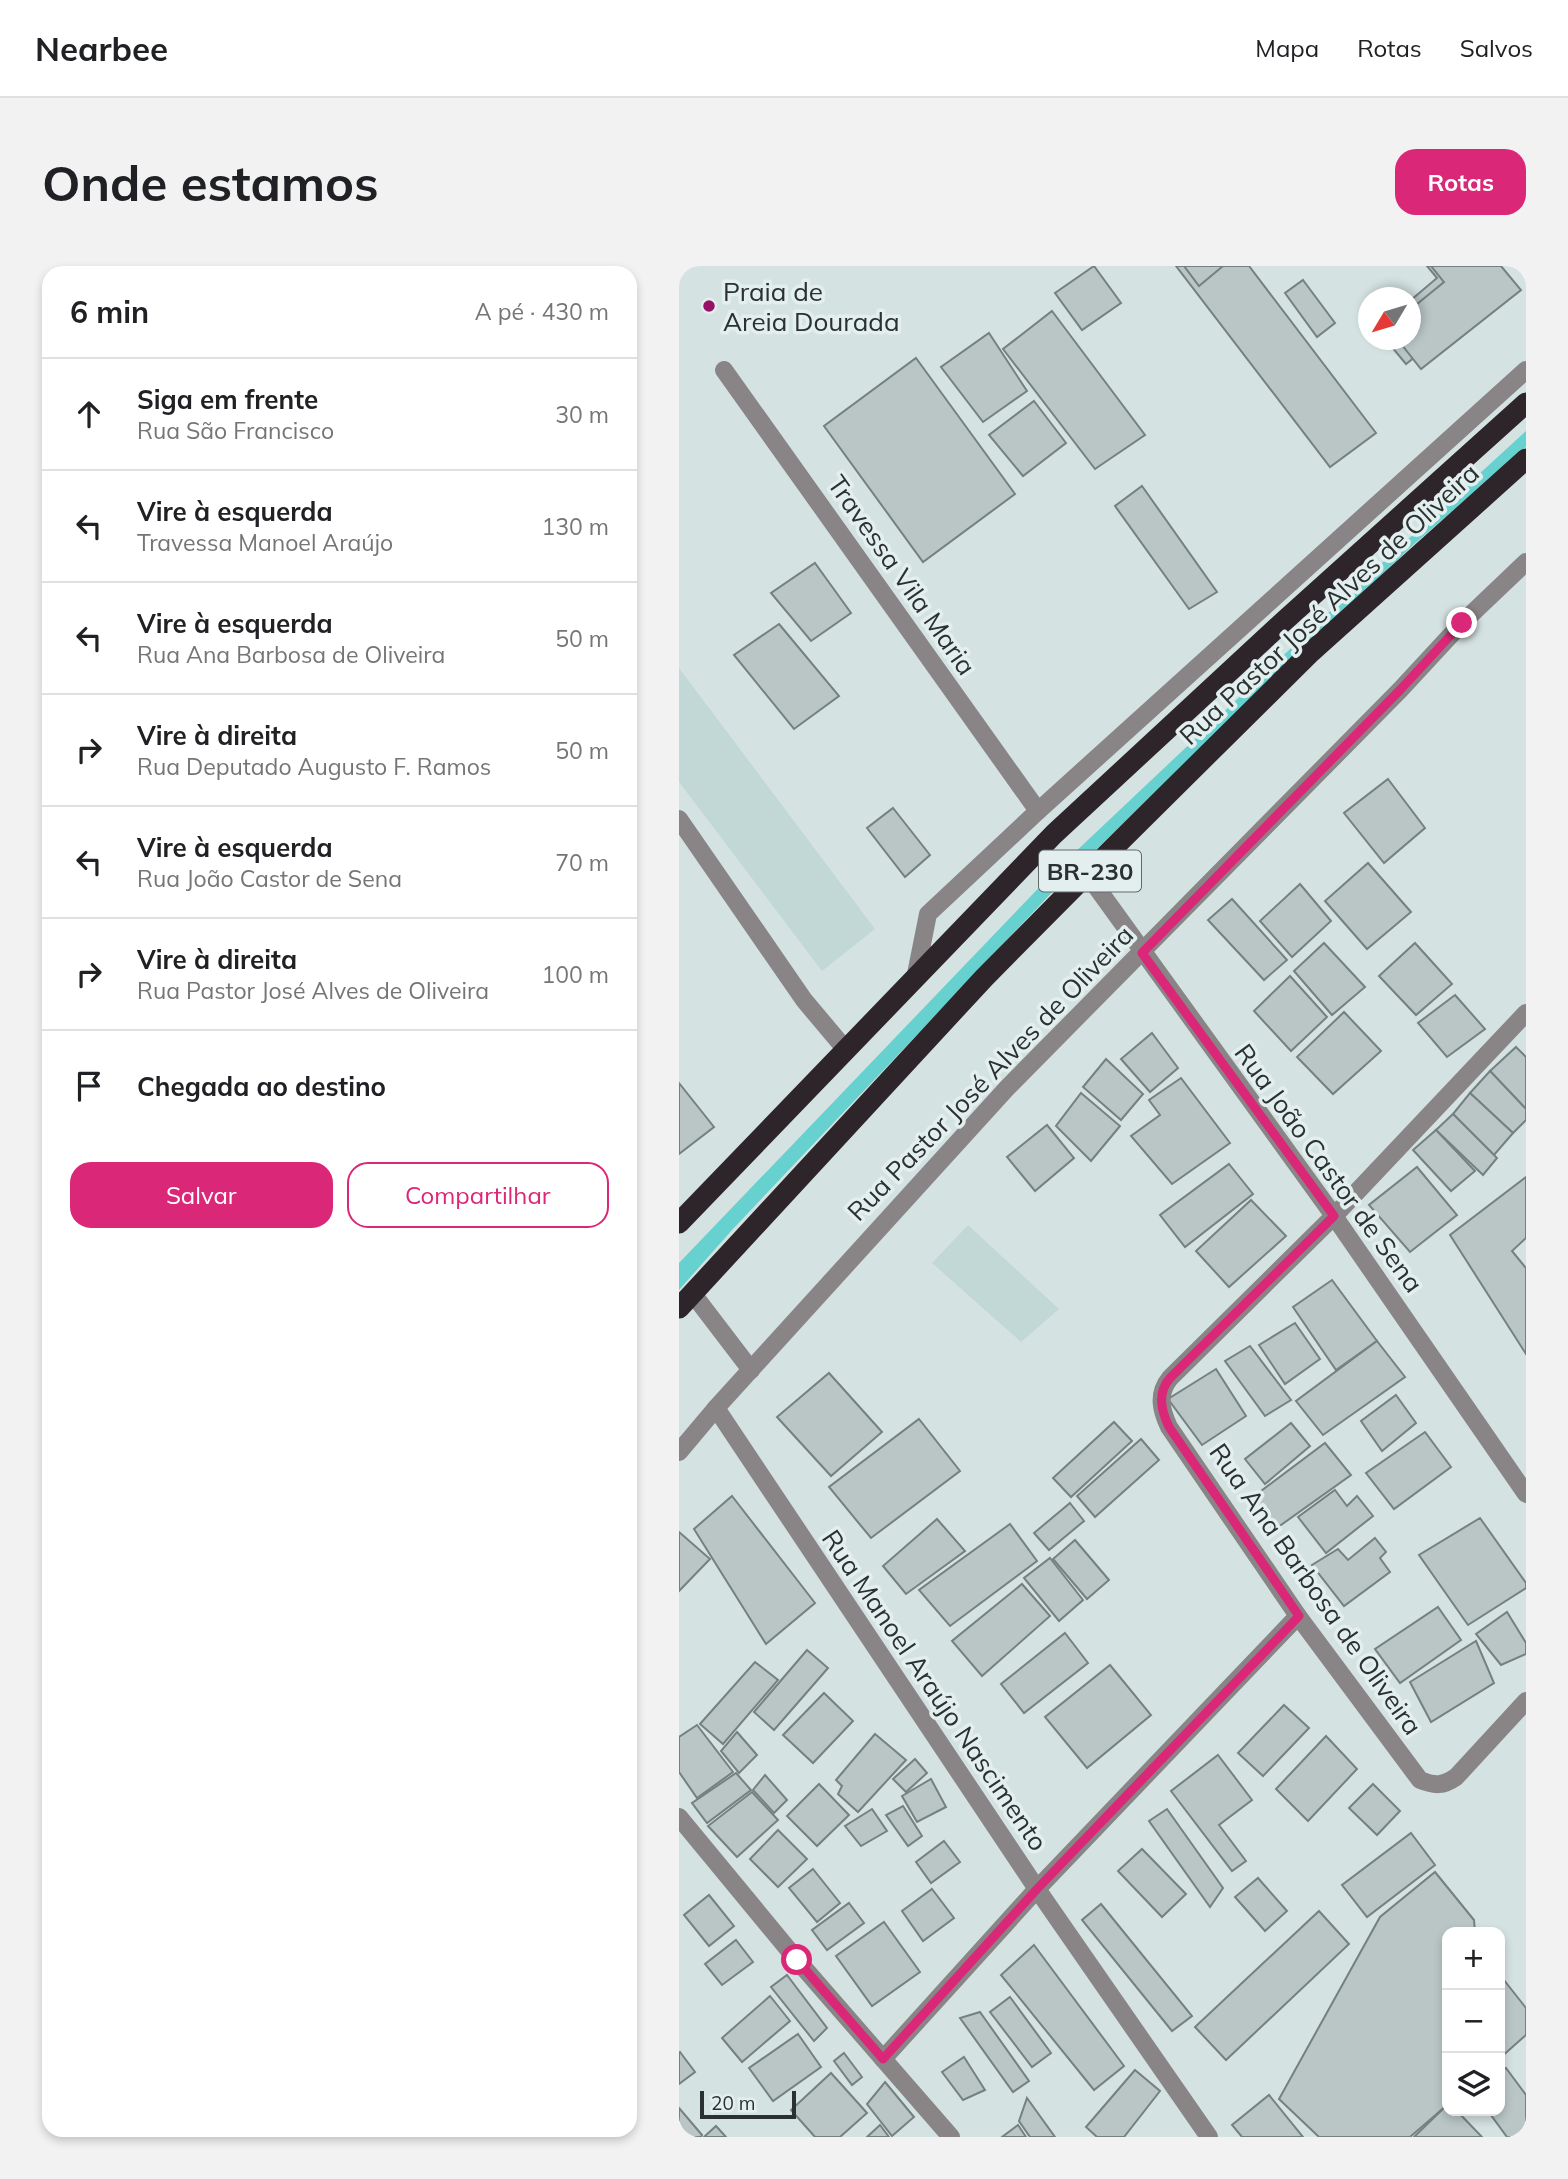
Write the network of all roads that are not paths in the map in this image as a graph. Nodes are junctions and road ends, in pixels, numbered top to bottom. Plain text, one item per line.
1 (724, 370) dead end
2 (1526, 370) edge
3 (1526, 403) edge
4 (1526, 459) edge
5 (1526, 562) edge
6 (1038, 811) junction
7 (679, 819) edge
8 (1087, 874) junction
9 (1142, 953) junction
10 (915, 979) junction
11 (1526, 1013) edge
12 (846, 1050) junction
13 (1334, 1216) junction
14 (679, 1223) edge
15 (686, 1301) edge
16 (751, 1370) junction
17 (716, 1408) junction
18 (679, 1452) edge
19 (1526, 1494) edge
20 (1299, 1616) junction
21 (1526, 1701) edge
22 (679, 1817) edge
23 (1037, 1889) junction
24 (883, 2059) junction
25 (951, 2137) edge
26 (1209, 2137) edge

1 - 6 street, Travessa Vila Maria
2 - 6 street
3 - 10 highway, Rua Pastor José Alves de Oliveira / BR-230
4 - 8 highway, Rua Pastor José Alves de Oliveira / BR-230
5 - 9 street, Rua Pastor José Alves de Oliveira
6 - 10 street
7 - 12 street
8 - 9 street, Rua João Castor de Sena
8 - 15 highway, Rua Pastor José Alves de Oliveira / BR-230
9 - 13 street, Rua João Castor de Sena
9 - 16 street, Rua Pastor José Alves de Oliveira
10 - 12 highway, Rua Pastor José Alves de Oliveira / BR-230
11 - 13 street
12 - 14 highway, Rua Pastor José Alves de Oliveira / BR-230
13 - 19 street, Rua João Castor de Sena
13 - 20 street, Rua Ana Barbosa de Oliveira
15 - 16 street
16 - 17 street, Rua Pastor José Alves de Oliveira
17 - 18 street, Rua Pastor José Alves de Oliveira
17 - 23 street, Rua Manoel Araújo Nascimento
20 - 21 street, Rua Ana Barbosa de Oliveira
20 - 23 street
22 - 24 street
23 - 24 street
23 - 26 street, Rua Manoel Araújo Nascimento
24 - 25 street

